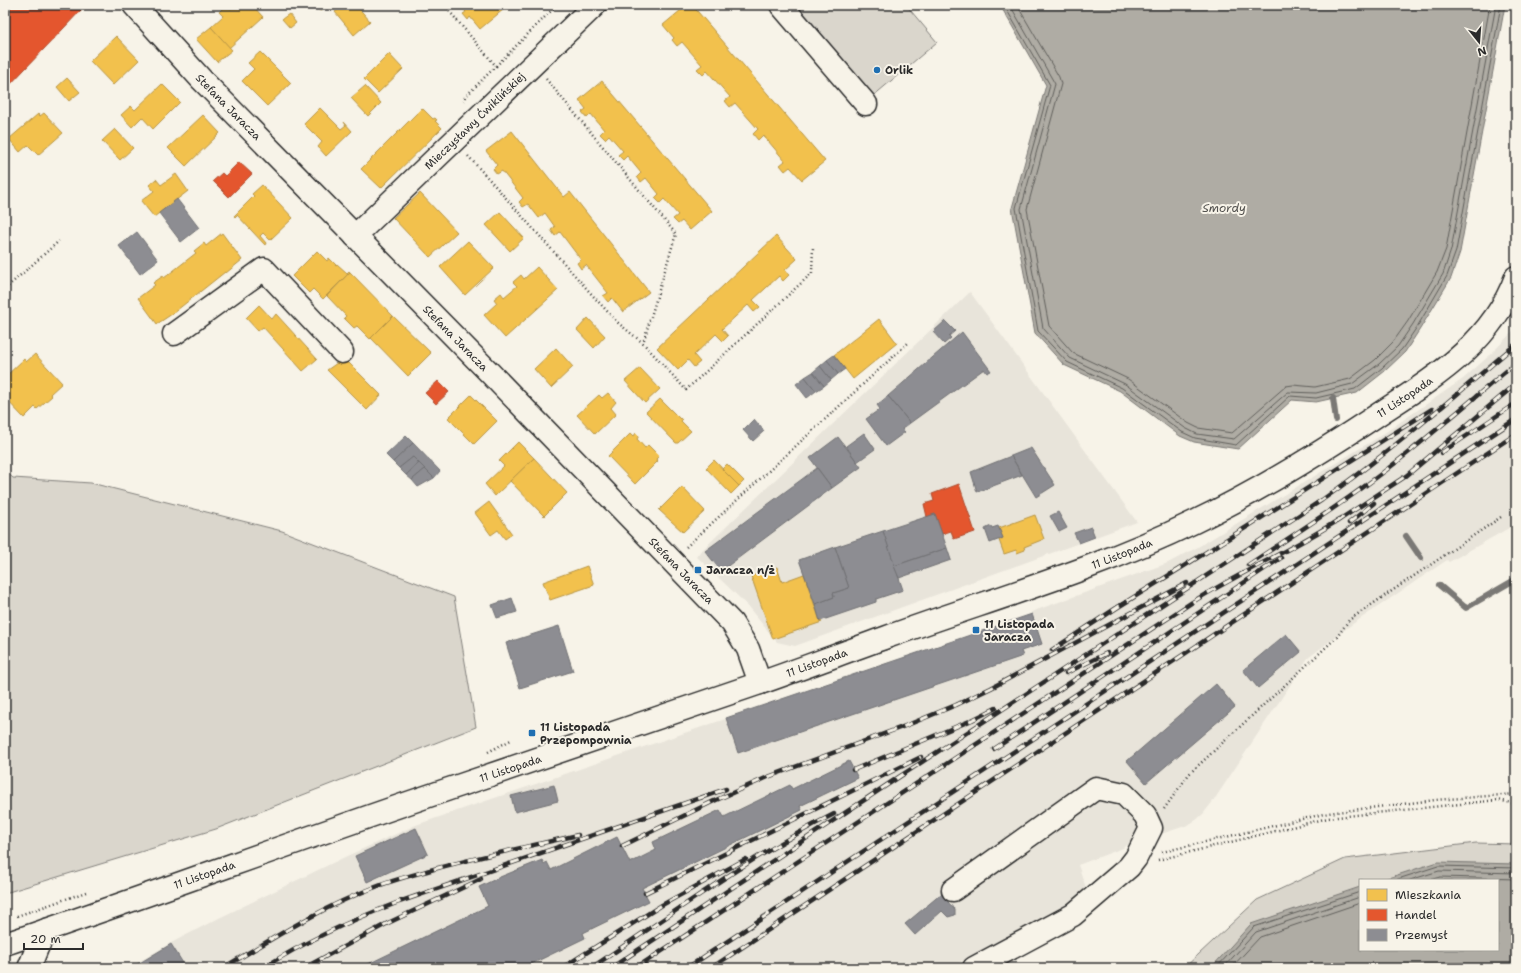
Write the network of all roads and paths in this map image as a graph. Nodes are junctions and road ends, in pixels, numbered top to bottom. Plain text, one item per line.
1 (134, 5) edge
2 (444, 5) edge
3 (557, 5) edge
4 (595, 5) edge
5 (781, 5) edge
6 (496, 66) junction
7 (546, 78) dead end
8 (462, 104) dead end
9 (866, 104) dead end
10 (454, 142) junction
11 (355, 236) junction
12 (59, 241) dead end
13 (813, 247) dead end
14 (1516, 277) edge
15 (5, 288) edge
16 (174, 334) dead end
17 (643, 343) junction
18 (908, 343) dead end
19 (342, 352) dead end
20 (1501, 517) dead end
21 (681, 551) dead end
22 (760, 683) junction
23 (1516, 794) edge
24 (1516, 804) edge
25 (1151, 828) junction
26 (1133, 863) junction
27 (954, 890) dead end
28 (46, 930) junction
29 (5, 944) edge
30 (29, 968) edge
31 (974, 968) edge

1 - 11 main road, Stefana Jaracza
2 - 6 path
3 - 6 path
4 - 10 main road, Mieczysławy Ćwiklińskiej
5 - 9 main road
6 - 8 path
7 - 17 path
10 - 11 main road, Mieczysławy Ćwiklińskiej
10 - 17 path
11 - 22 main road, Stefana Jaracza
12 - 15 path
13 - 17 path
14 - 22 main road, 11 Listopada
16 - 19 main road
18 - 21 path
20 - 25 path
22 - 28 main road, 11 Listopada
23 - 26 path
24 - 26 path
25 - 26 main road
25 - 27 main road
26 - 31 main road
28 - 29 main road, 11 Listopada
28 - 30 main road

